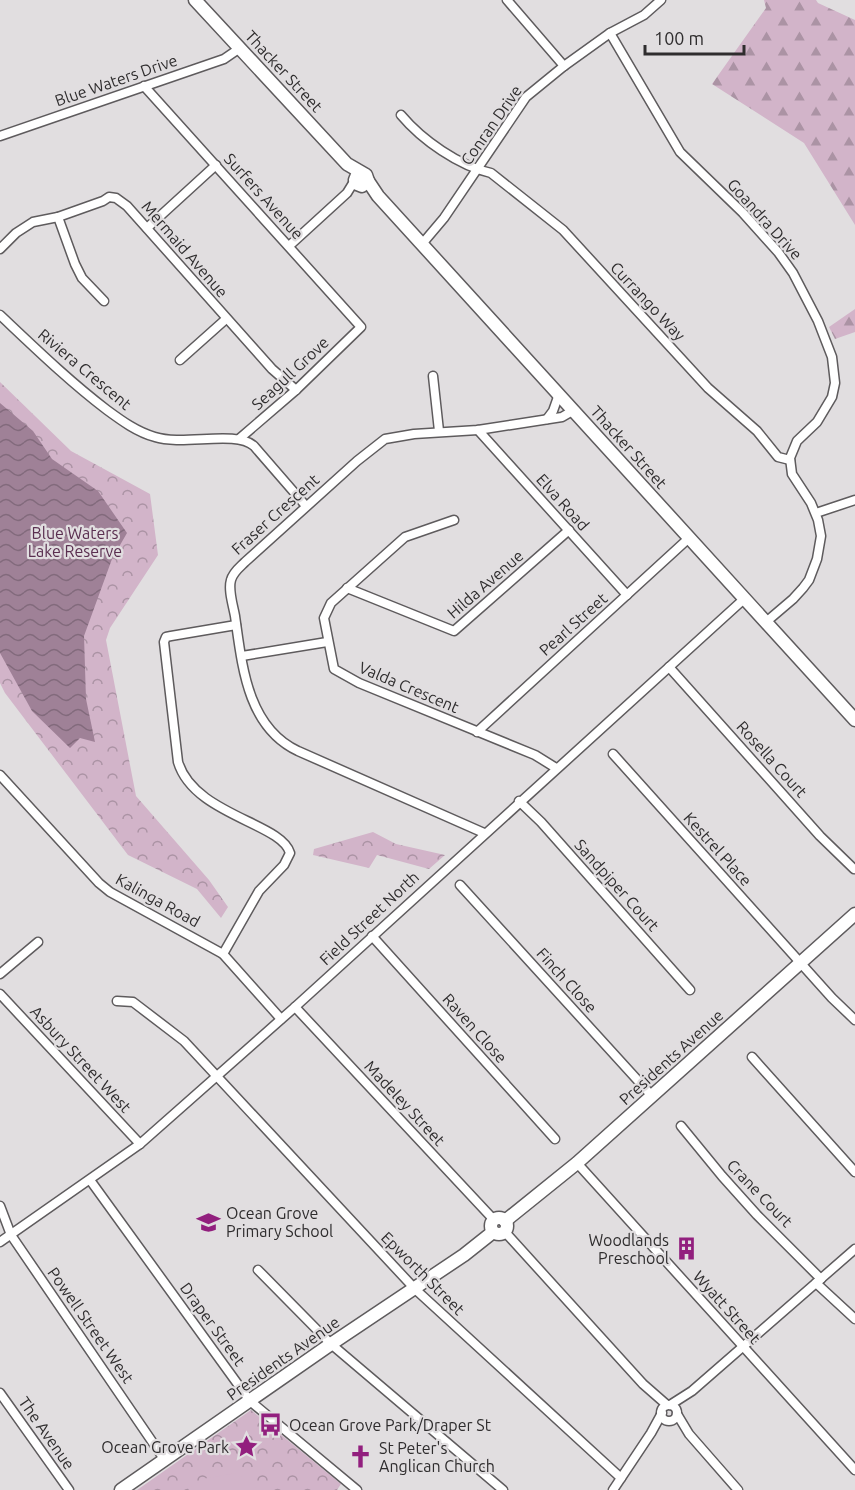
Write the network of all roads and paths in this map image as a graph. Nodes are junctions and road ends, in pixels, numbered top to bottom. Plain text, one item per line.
1 (195, 0) edge
2 (507, 0) edge
3 (661, 0) edge
4 (610, 33) junction
5 (240, 48) junction
6 (564, 66) junction
7 (144, 86) junction
8 (401, 115) dead end
9 (0, 136) edge
10 (216, 165) junction
11 (478, 170) junction
12 (360, 181) junction
13 (58, 217) junction
14 (147, 228) junction
15 (422, 244) junction
16 (289, 246) junction
17 (0, 249) edge
18 (104, 301) dead end
19 (0, 315) edge
20 (226, 319) junction
21 (361, 327) joint
22 (180, 360) dead end
23 (433, 376) dead end
24 (296, 390) junction
25 (559, 394) junction
26 (574, 410) junction
27 (546, 419) junction
28 (478, 430) junction
29 (439, 431) junction
30 (239, 439) junction
31 (790, 460) junction
32 (855, 500) edge
33 (306, 506) junction
34 (816, 513) junction
35 (454, 520) dead end
36 (569, 530) junction
37 (689, 537) junction
38 (347, 588) junction
39 (627, 595) junction
40 (744, 599) junction
41 (765, 622) junction
42 (236, 625) junction
43 (327, 642) junction
44 (242, 656) junction
45 (669, 667) junction
46 (855, 720) edge
47 (477, 732) junction
48 (614, 754) dead end
49 (556, 768) junction
50 (0, 775) edge
51 (519, 801) junction
52 (484, 833) junction
53 (854, 868) edge
54 (460, 885) dead end
55 (855, 914) edge
56 (372, 936) junction
57 (38, 942) dead end
58 (223, 954) junction
59 (801, 963) junction
60 (0, 974) edge
61 (690, 990) dead end
62 (0, 994) edge
63 (117, 1001) dead end
64 (295, 1007) junction
65 (281, 1019) junction
66 (855, 1020) edge
67 (752, 1057) dead end
68 (216, 1076) junction
69 (652, 1096) junction
70 (681, 1126) dead end
71 (555, 1139) dead end
72 (140, 1144) junction
73 (577, 1163) junction
74 (855, 1172) edge
75 (90, 1180) junction
76 (0, 1206) edge
77 (499, 1226) junction
78 (11, 1236) junction
79 (0, 1242) edge
80 (855, 1249) edge
81 (258, 1270) dead end
82 (819, 1281) junction
83 (415, 1289) junction
84 (855, 1318) edge
85 (331, 1344) junction
86 (744, 1348) junction
87 (0, 1393) edge
88 (250, 1401) junction
89 (669, 1412) junction
90 (164, 1459) junction
91 (855, 1470) edge
92 (621, 1478) junction
93 (352, 1488) edge
94 (734, 1489) edge
95 (69, 1490) edge
96 (121, 1490) edge
97 (503, 1490) edge
98 (613, 1490) edge

1 - 5 street, Thacker Street
2 - 6 street
3 - 4 street, Conran Drive
4 - 6 street, Conran Drive
4 - 31 street, Goandra Drive
5 - 7 street, Blue Waters Drive
5 - 12 street, Thacker Street
6 - 11 street, Conran Drive
7 - 9 street, Blue Waters Drive
7 - 10 street, Surfers Avenue
8 - 11 street, Currango Way
10 - 14 street
10 - 16 street, Surfers Avenue
11 - 15 street, Conran Drive
11 - 31 street, Currango Way
12 - 15 street, Thacker Street
12 - 16 street
13 - 14 street, Mermaid Avenue
13 - 17 street, Mermaid Avenue
13 - 18 street
14 - 20 street, Mermaid Avenue
15 - 25 street, Thacker Street
16 - 21 street, Surfers Avenue
19 - 30 street, Riviera Crescent
20 - 22 street
20 - 24 street, Mermaid Avenue
21 - 24 street, Seagull Grove
23 - 29 street
24 - 30 street, Seagull Grove
25 - 26 street, Thacker Street
25 - 27 street
26 - 27 street, Fraser Crescent
26 - 37 street, Thacker Street
27 - 28 street, Fraser Crescent
28 - 29 street, Fraser Crescent
28 - 36 street, Elva Road
29 - 33 street, Fraser Crescent
30 - 33 street
31 - 34 street
32 - 34 street
33 - 42 street, Fraser Crescent
34 - 41 street
35 - 38 street, Valda Crescent
36 - 38 street, Hilda Avenue
36 - 39 street, Elva Road
37 - 39 street, Pearl Street
37 - 40 street, Thacker Street
38 - 43 street, Valda Crescent
39 - 47 street, Pearl Street
40 - 41 street, Thacker Street
40 - 45 street, Field Street North
41 - 46 street, Thacker Street
42 - 44 street, Fraser Crescent
42 - 58 street
43 - 44 street
43 - 47 street, Valda Crescent
44 - 52 street, Fraser Crescent
45 - 49 street, Field Street North
45 - 53 street, Rosella Court
47 - 49 street, Valda Crescent
48 - 59 street, Kestrel Place
49 - 51 street, Field Street North
50 - 58 street, Kalinga Road
51 - 52 street, Field Street North
51 - 61 street, Sandpiper Court
52 - 56 street, Field Street North
54 - 69 street, Finch Close
55 - 59 street, Presidents Avenue
56 - 64 street, Field Street North
56 - 71 street, Raven Close
57 - 60 street
58 - 65 street, Kalinga Road
59 - 66 street, Kestrel Place
59 - 69 street, Presidents Avenue
62 - 72 street, Asbury Street West
63 - 68 street, Epworth Street
64 - 65 street, Field Street North
64 - 77 street, Madeley Street
65 - 68 street, Field Street North
67 - 74 street
68 - 72 street, Field Street North
68 - 83 street, Epworth Street
69 - 73 street, Presidents Avenue
70 - 82 street, Crane Court
72 - 75 street, Field Street North
73 - 77 street, Presidents Avenue
73 - 86 street, Wyatt Street
75 - 78 street, Field Street North
75 - 88 street, Draper Street
76 - 78 street, Powell Street West
77 - 83 street, Presidents Avenue
77 - 89 street, Madeley Street
78 - 79 street, Field Street North
78 - 90 street, Powell Street West
80 - 82 street
81 - 85 street
82 - 84 street, Crane Court
82 - 86 street
83 - 85 street, Presidents Avenue
83 - 92 street, Epworth Street
85 - 88 street, Presidents Avenue
85 - 97 street
86 - 89 street
86 - 91 street, Wyatt Street
87 - 95 street, The Avenue
88 - 90 street, Presidents Avenue
88 - 93 street, Draper Street
89 - 92 street
89 - 94 street, Madeley Street
90 - 96 street, Presidents Avenue
92 - 98 street

